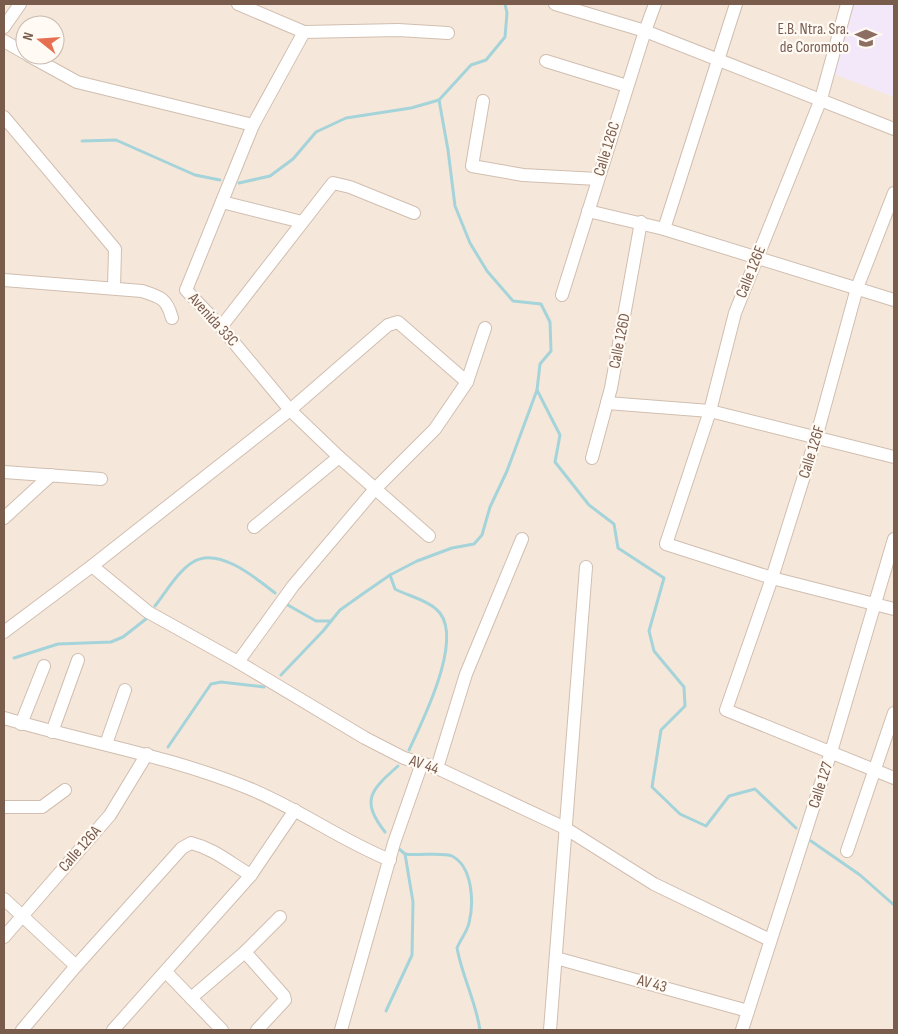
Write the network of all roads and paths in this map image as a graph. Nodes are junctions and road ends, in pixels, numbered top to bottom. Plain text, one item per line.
1 (20, 4) edge
2 (238, 4) edge
3 (554, 4) edge
4 (655, 4) edge
5 (736, 4) edge
6 (847, 4) edge
7 (4, 27) edge
8 (645, 31) junction
9 (304, 32) junction
10 (448, 33) dead end
11 (4, 41) edge
12 (15, 47) edge
13 (546, 61) dead end
14 (718, 61) junction
15 (46, 65) edge
16 (627, 86) junction
17 (821, 99) junction
18 (483, 101) dead end
19 (4, 117) edge
20 (253, 125) junction
21 (894, 129) edge
22 (598, 179) junction
23 (894, 193) edge
24 (222, 202) junction
25 (588, 211) junction
26 (414, 213) dead end
27 (302, 222) junction
28 (641, 222) junction
29 (664, 229) junction
30 (758, 257) junction
31 (4, 280) edge
32 (114, 288) junction
33 (857, 288) junction
34 (562, 295) dead end
35 (894, 300) edge
36 (172, 318) dead end
37 (221, 327) junction
38 (485, 328) dead end
39 (467, 382) junction
40 (607, 403) junction
41 (290, 410) junction
42 (710, 411) junction
43 (816, 438) junction
44 (338, 457) junction
45 (894, 457) edge
46 (592, 458) dead end
47 (4, 472) edge
48 (51, 475) junction
49 (101, 479) dead end
50 (375, 489) junction
51 (4, 518) edge
52 (254, 527) dead end
53 (430, 536) dead end
54 (522, 539) dead end
55 (894, 539) edge
56 (92, 566) junction
57 (586, 567) dead end
58 (772, 578) junction
59 (876, 604) junction
60 (894, 609) edge
61 (4, 632) edge
62 (78, 660) dead end
63 (238, 662) junction
64 (44, 666) dead end
65 (125, 690) dead end
66 (894, 713) edge
67 (4, 718) edge
68 (21, 724) junction
69 (52, 732) junction
70 (106, 744) junction
71 (831, 752) junction
72 (147, 754) junction
73 (422, 763) junction
74 (437, 768) junction
75 (876, 770) junction
76 (894, 778) edge
77 (65, 790) dead end
78 (4, 807) edge
79 (295, 810) junction
80 (565, 828) junction
81 (847, 851) dead end
82 (390, 860) junction
83 (252, 875) junction
84 (4, 899) edge
85 (21, 916) junction
86 (280, 917) dead end
87 (4, 937) edge
88 (770, 940) junction
89 (245, 952) junction
90 (556, 958) junction
91 (76, 966) junction
92 (166, 972) junction
93 (191, 998) junction
94 (748, 1011) junction
95 (22, 1030) edge
96 (113, 1030) edge
97 (222, 1030) edge
98 (257, 1030) edge
99 (341, 1030) edge
100 (550, 1030) edge
101 (742, 1030) edge

1 - 7 street
2 - 9 street
3 - 8 street
4 - 8 street, Calle 126C
5 - 14 street
6 - 17 street, Calle 126E
8 - 14 street
8 - 16 street, Calle 126C
9 - 10 street
9 - 20 street, Avenida 33C
11 - 12 street
13 - 16 street
14 - 17 street
14 - 29 street
15 - 20 street
16 - 22 street, Calle 126C
17 - 21 street
17 - 30 street, Calle 126E
18 - 22 street
19 - 32 street
20 - 24 street, Avenida 33C
22 - 25 street, Calle 126C
23 - 33 street, Calle 126F
24 - 27 street
24 - 37 street, Avenida 33C
25 - 28 street
25 - 34 street, Calle 126C
26 - 27 street
27 - 37 street
28 - 29 street
28 - 40 street, Calle 126D
29 - 30 street
30 - 33 street
30 - 42 street, Calle 126E
31 - 32 street
32 - 36 street
33 - 35 street
33 - 43 street, Calle 126F
37 - 41 street, Avenida 33C
38 - 39 street
39 - 41 street
39 - 50 street
40 - 42 street
40 - 46 street, Calle 126D
41 - 44 street, Avenida 33C
41 - 56 street
42 - 43 street
42 - 58 street, Calle 126E
43 - 45 street
43 - 58 street, Calle 126F
44 - 50 street, Avenida 33C
44 - 52 street
47 - 48 street
48 - 49 street
48 - 51 street
50 - 53 street, Avenida 33C
50 - 63 street
54 - 74 street
55 - 59 street, Calle 127
56 - 61 street
56 - 63 street, AV 44
57 - 80 street
58 - 59 street
58 - 71 street, Calle 126F
59 - 60 street
59 - 71 street, Calle 127
62 - 69 street
63 - 73 street, AV 44
64 - 68 street
65 - 70 street
66 - 75 street
67 - 68 street
68 - 69 street
69 - 70 street
70 - 72 street
71 - 75 street
71 - 88 street, Calle 127
72 - 79 street
72 - 85 street, Calle 126A
73 - 74 street, AV 44
73 - 82 street
74 - 80 street, AV 44
75 - 76 street
75 - 81 street
77 - 78 street
79 - 82 street
79 - 83 street
80 - 88 street, AV 44
80 - 90 street
82 - 99 street
83 - 91 street
83 - 92 street
84 - 85 street
85 - 87 street, Calle 126A
85 - 91 street
86 - 89 street
88 - 94 street, Calle 127
89 - 93 street
89 - 98 street
90 - 94 street, AV 43
90 - 100 street
91 - 95 street
92 - 93 street
92 - 96 street
93 - 97 street
94 - 101 street, Calle 127

